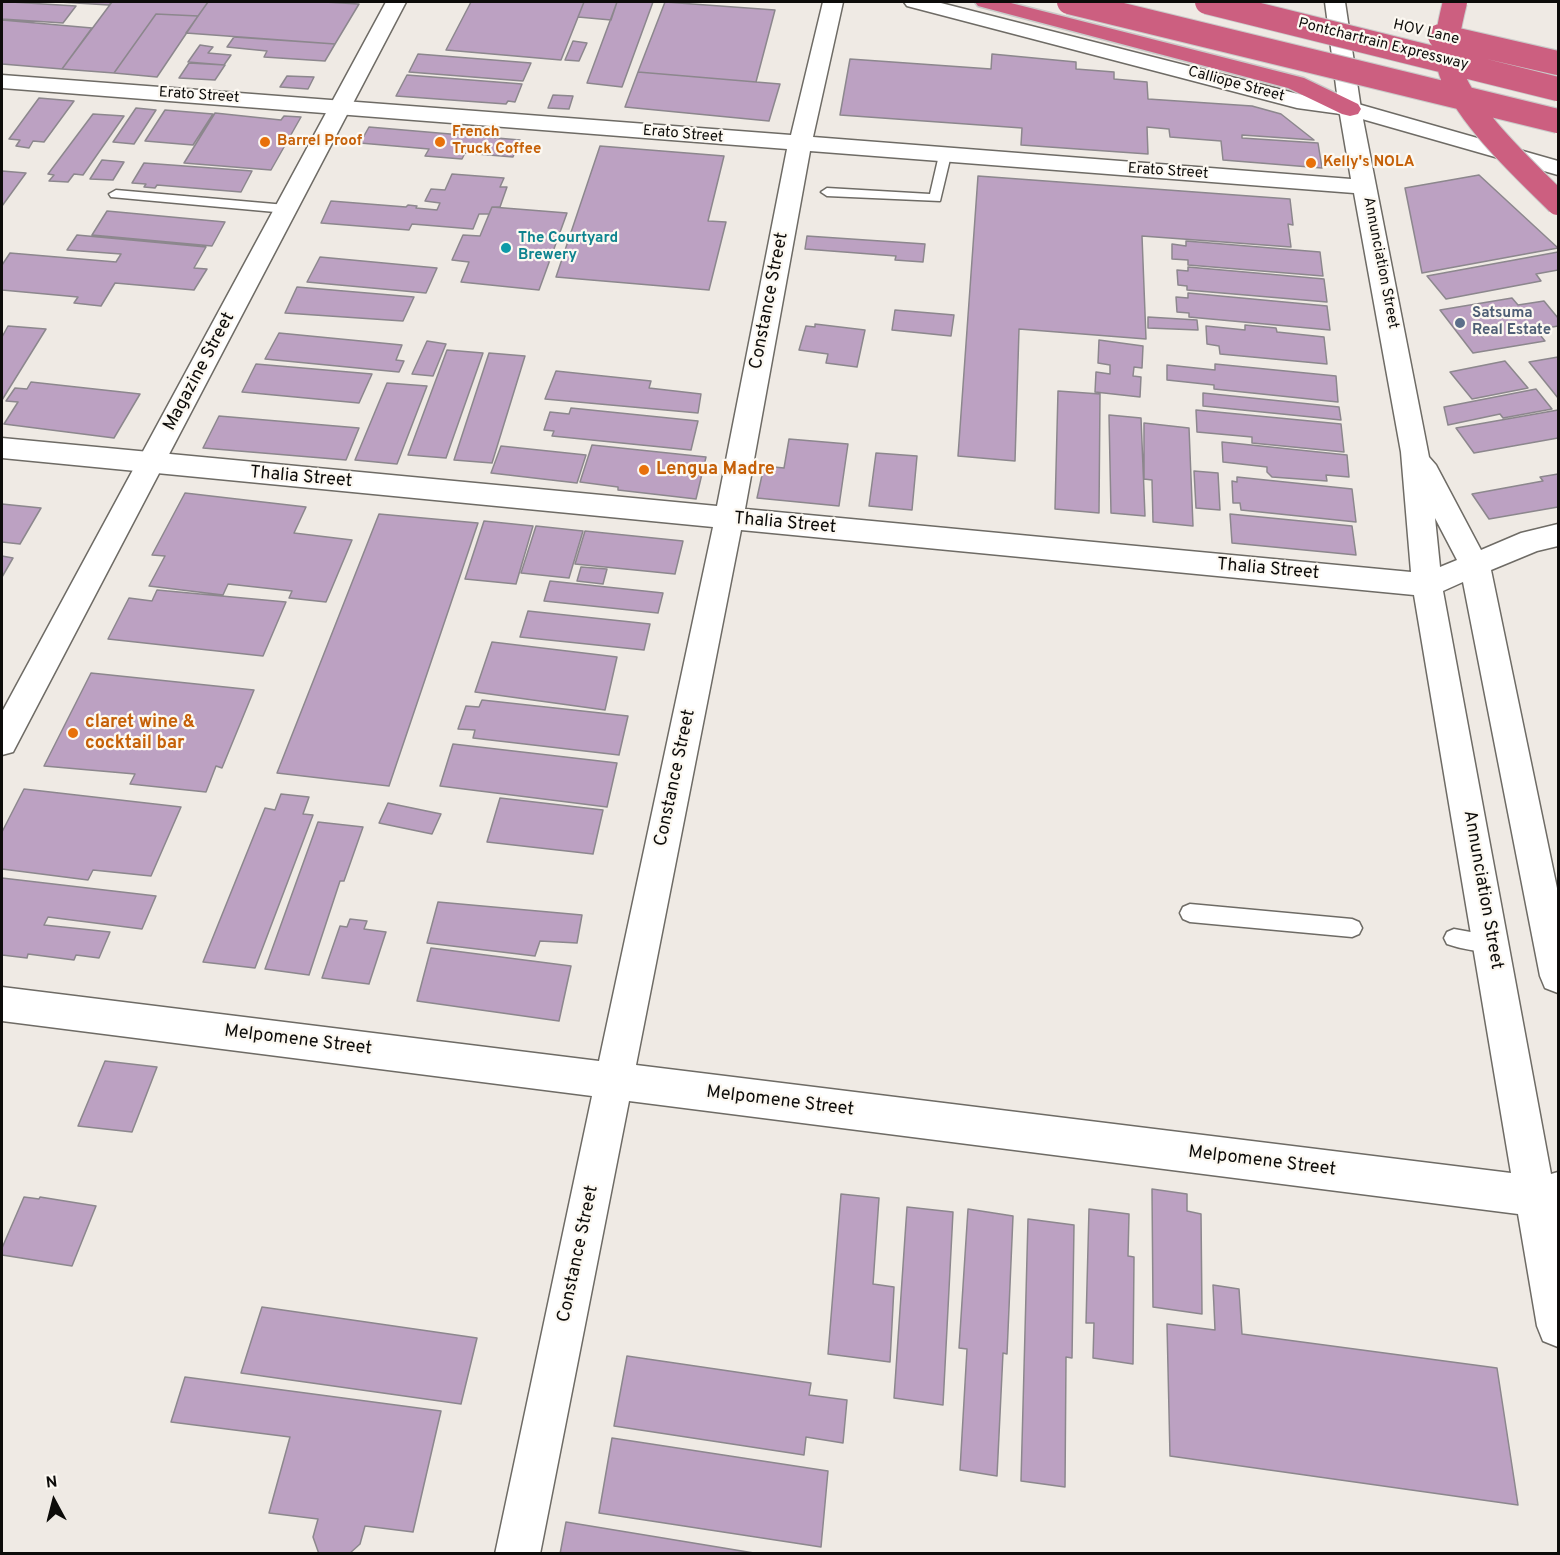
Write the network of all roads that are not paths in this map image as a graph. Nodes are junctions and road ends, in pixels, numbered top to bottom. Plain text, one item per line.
1 (396, 2) edge
2 (833, 2) edge
3 (914, 2) edge
4 (985, 2) edge
5 (1069, 2) edge
6 (1208, 2) edge
7 (1455, 2) edge
8 (1325, 4) edge
9 (1362, 18) dead end
10 (1420, 32) dead end
11 (1558, 63) edge
12 (2, 81) edge
13 (1558, 89) edge
14 (340, 107) junction
15 (1350, 109) junction
16 (1558, 121) edge
17 (800, 144) junction
18 (945, 155) junction
19 (1558, 168) edge
20 (1365, 187) junction
21 (827, 192) dead end
22 (116, 194) dead end
23 (1558, 203) edge
24 (286, 209) junction
25 (2, 448) edge
26 (1415, 452) junction
27 (151, 464) junction
28 (729, 519) junction
29 (1558, 535) edge
30 (1475, 566) junction
31 (1427, 585) junction
32 (2, 742) edge
33 (1190, 913) dead end
34 (1352, 928) dead end
35 (1454, 938) dead end
36 (1491, 943) junction
37 (1558, 976) edge
38 (2, 1004) edge
39 (614, 1081) junction
40 (1547, 1194) edge
41 (1558, 1326) edge
42 (518, 1554) edge

1 - 14 street, Magazine Street
2 - 17 street, Constance Street
3 - 15 street, Calliope Street
4 - 15 highway
5 - 16 highway, bridge
6 - 13 highway, Pontchartrain Expressway, bridge
7 - 23 highway, bridge
8 - 9 highway
8 - 15 street, Annunciation Street
10 - 11 highway, HOV Lane, bridge
12 - 14 street, Erato Street
14 - 17 street, Erato Street
14 - 24 street, Magazine Street
15 - 19 street, Calliope Street
15 - 20 street, Annunciation Street
17 - 18 street, Erato Street
17 - 28 street, Constance Street
18 - 20 street, Erato Street
18 - 21 lane
20 - 26 street, Annunciation Street
22 - 24 lane
24 - 27 street, Magazine Street
25 - 27 street, Thalia Street
26 - 30 street, Annunciation Street
26 - 31 street, Annunciation Street
27 - 28 street, Thalia Street
27 - 32 street, Magazine Street
28 - 31 street, Thalia Street
28 - 39 street, Constance Street
29 - 30 street, Thalia Street
30 - 31 street, Thalia Street
30 - 37 street, Annunciation Street
31 - 36 street, Annunciation Street
33 - 34 lane
35 - 36 lane
36 - 40 street, Annunciation Street
38 - 39 street, Melpomene Street
39 - 40 street, Melpomene Street
39 - 42 street, Constance Street
40 - 41 street, Annunciation Street

